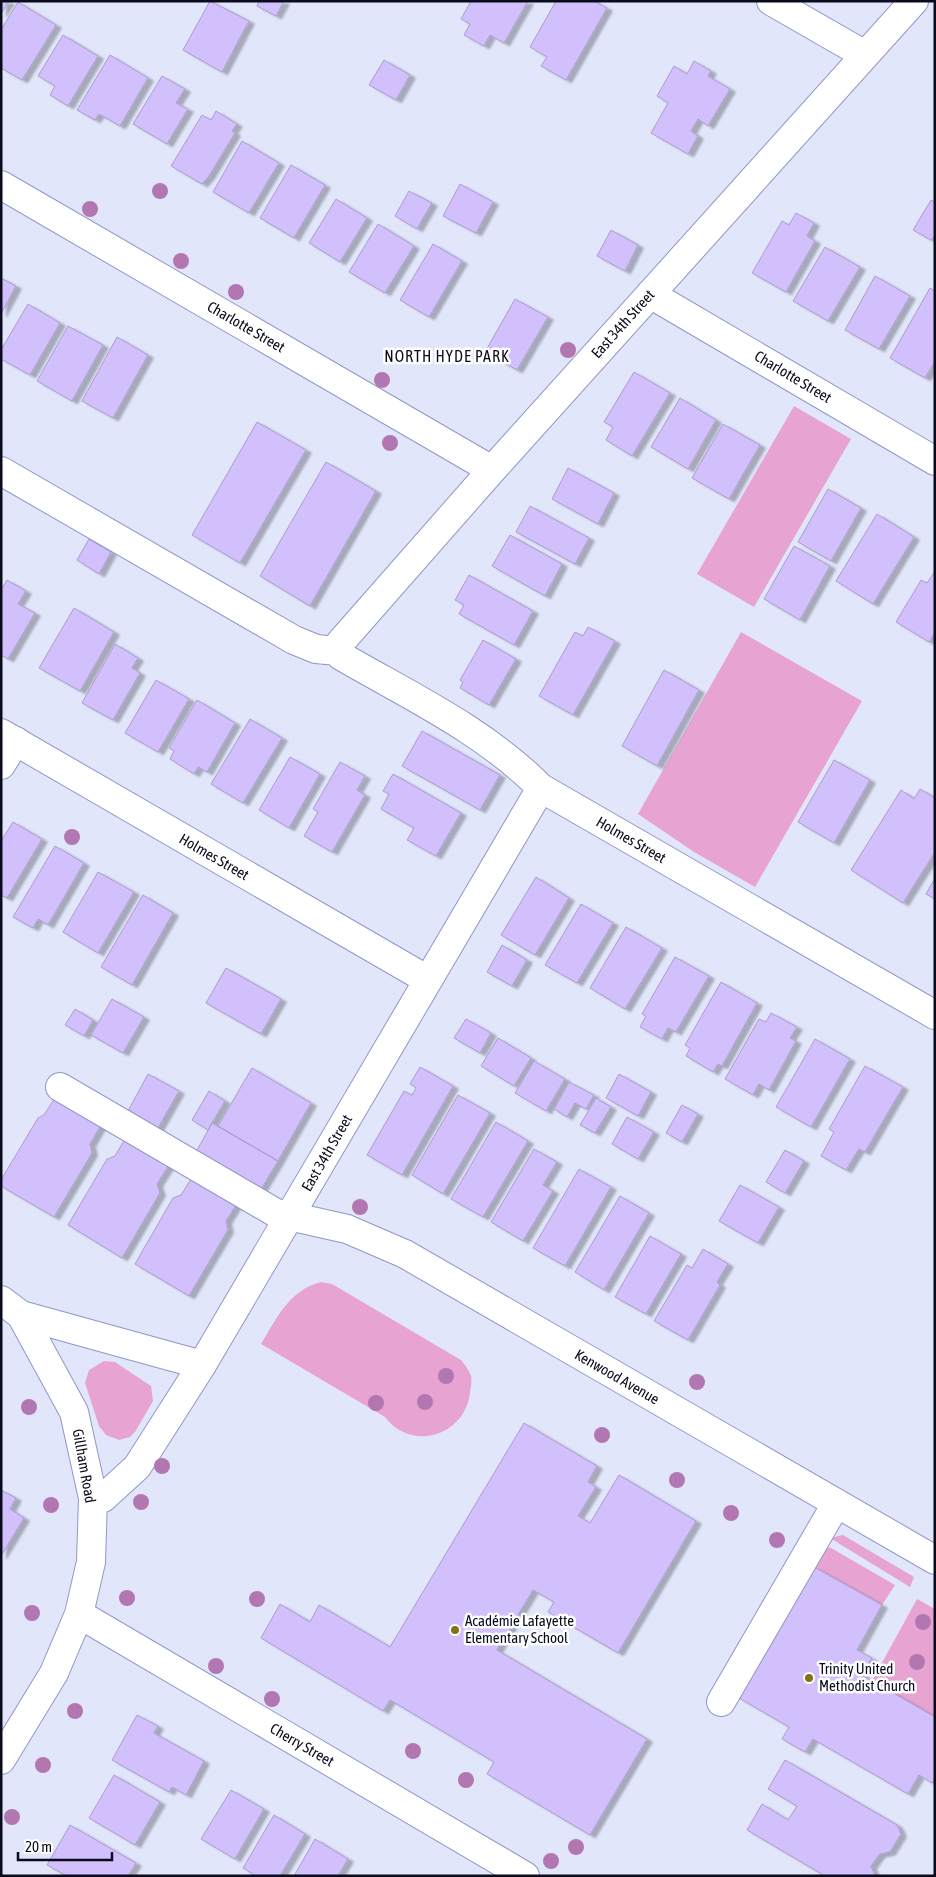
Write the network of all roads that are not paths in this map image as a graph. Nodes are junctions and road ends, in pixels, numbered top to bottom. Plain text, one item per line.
1 (771, 1) edge
2 (914, 1) edge
3 (865, 55) junction
4 (1, 185) edge
5 (650, 294) junction
6 (935, 461) edge
7 (492, 470) junction
8 (1, 471) edge
9 (338, 651) junction
10 (8, 737) edge
11 (1, 765) edge
12 (540, 788) junction
13 (428, 980) junction
14 (935, 1015) edge
15 (60, 1087) dead end
16 (290, 1217) junction
17 (11, 1307) edge
18 (202, 1365) junction
19 (93, 1498) junction
20 (836, 1504) junction
21 (935, 1560) edge
22 (79, 1614) junction
23 (721, 1702) dead end
24 (1, 1760) edge
25 (525, 1876) edge

1 - 3 street
2 - 3 street, East 34th Street
3 - 5 street, East 34th Street
4 - 7 street, Charlotte Street
5 - 6 street, Charlotte Street
5 - 7 street, East 34th Street
7 - 9 street, East 34th Street
8 - 9 street
9 - 12 street, Holmes Street
10 - 11 street
10 - 13 street, Holmes Street
12 - 13 street, East 34th Street
12 - 14 street, Holmes Street
13 - 16 street, East 34th Street
15 - 16 street, Kenwood Avenue
16 - 18 street, East 34th Street
16 - 20 street, Kenwood Avenue
17 - 18 street, Gillham Road
17 - 19 street, Gillham Road
18 - 19 street, East 34th Street
19 - 22 street, Gillham Road
20 - 21 street, Kenwood Avenue
20 - 23 street
22 - 24 street, Gillham Road
22 - 25 street, Cherry Street

